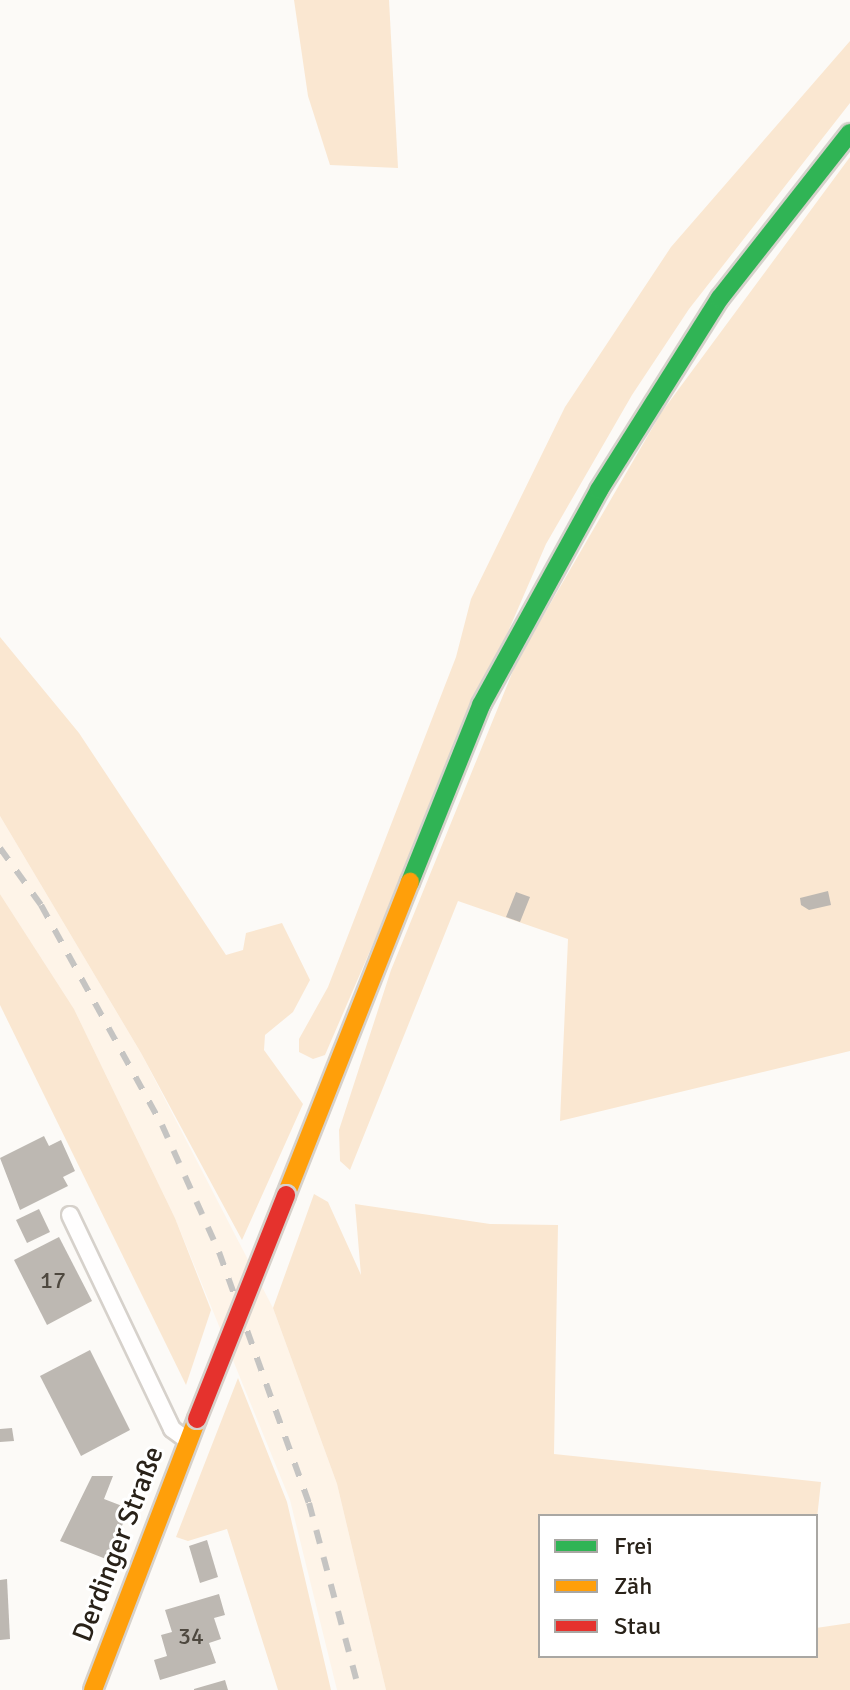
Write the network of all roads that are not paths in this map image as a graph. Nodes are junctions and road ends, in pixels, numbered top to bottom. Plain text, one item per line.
1 (850, 133) edge
2 (70, 1215) dead end
3 (188, 1441) junction
4 (93, 1690) edge

1 - 3 main road, Derdinger Straße, bridge
2 - 3 lane
3 - 4 main road, Derdinger Straße

